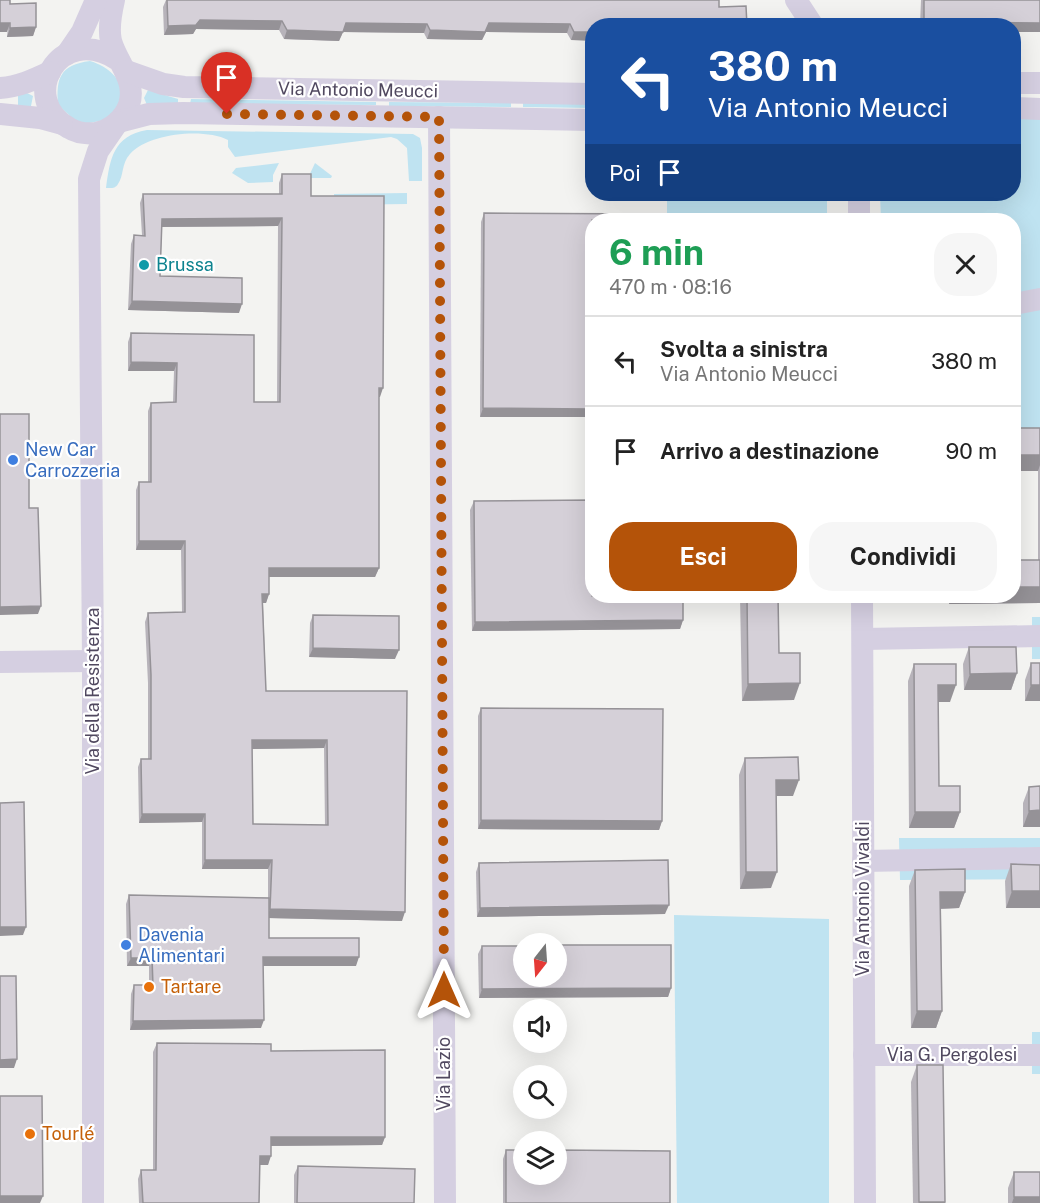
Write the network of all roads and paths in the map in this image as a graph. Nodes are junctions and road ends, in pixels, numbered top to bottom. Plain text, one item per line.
1 (96, 0) edge
2 (114, 0) edge
3 (796, 0) edge
4 (808, 18) edge
5 (67, 54) junction
6 (122, 65) junction
7 (50, 72) junction
8 (1021, 83) edge
9 (1040, 83) edge
10 (0, 88) edge
11 (585, 94) edge
12 (1021, 108) edge
13 (1040, 109) edge
14 (0, 114) edge
15 (439, 117) junction
16 (585, 120) edge
17 (118, 122) junction
18 (62, 124) junction
19 (89, 179) junction
20 (1040, 299) edge
21 (1021, 303) edge
22 (862, 603) edge
23 (1029, 636) edge
24 (862, 639) junction
25 (93, 661) junction
26 (0, 662) edge
27 (1040, 858) edge
28 (863, 861) junction
29 (864, 1055) junction
30 (1036, 1055) edge
31 (93, 1203) edge
32 (445, 1203) edge
33 (865, 1203) edge

1 - 5 street
2 - 6 street
3 - 4 street
5 - 6 street
5 - 7 street
6 - 11 street, Via Antonio Meucci
6 - 17 street
7 - 10 street
7 - 18 street
8 - 9 street
12 - 13 street
14 - 18 street
15 - 16 street, Via Antonio Meucci
15 - 17 street, Via Antonio Meucci
15 - 32 street, Via Lazio
17 - 18 street
17 - 19 street, Via della Resistenza
18 - 19 street, Via della Resistenza
19 - 25 street, Via della Resistenza
20 - 21 street
22 - 24 street, Via Antonio Vivaldi
23 - 24 street
24 - 28 street, Via Antonio Vivaldi
25 - 26 street
25 - 31 street, Via della Resistenza
27 - 28 street
28 - 29 street, Via Antonio Vivaldi
29 - 30 street, Via G. Pergolesi
29 - 33 street, Via Antonio Vivaldi

